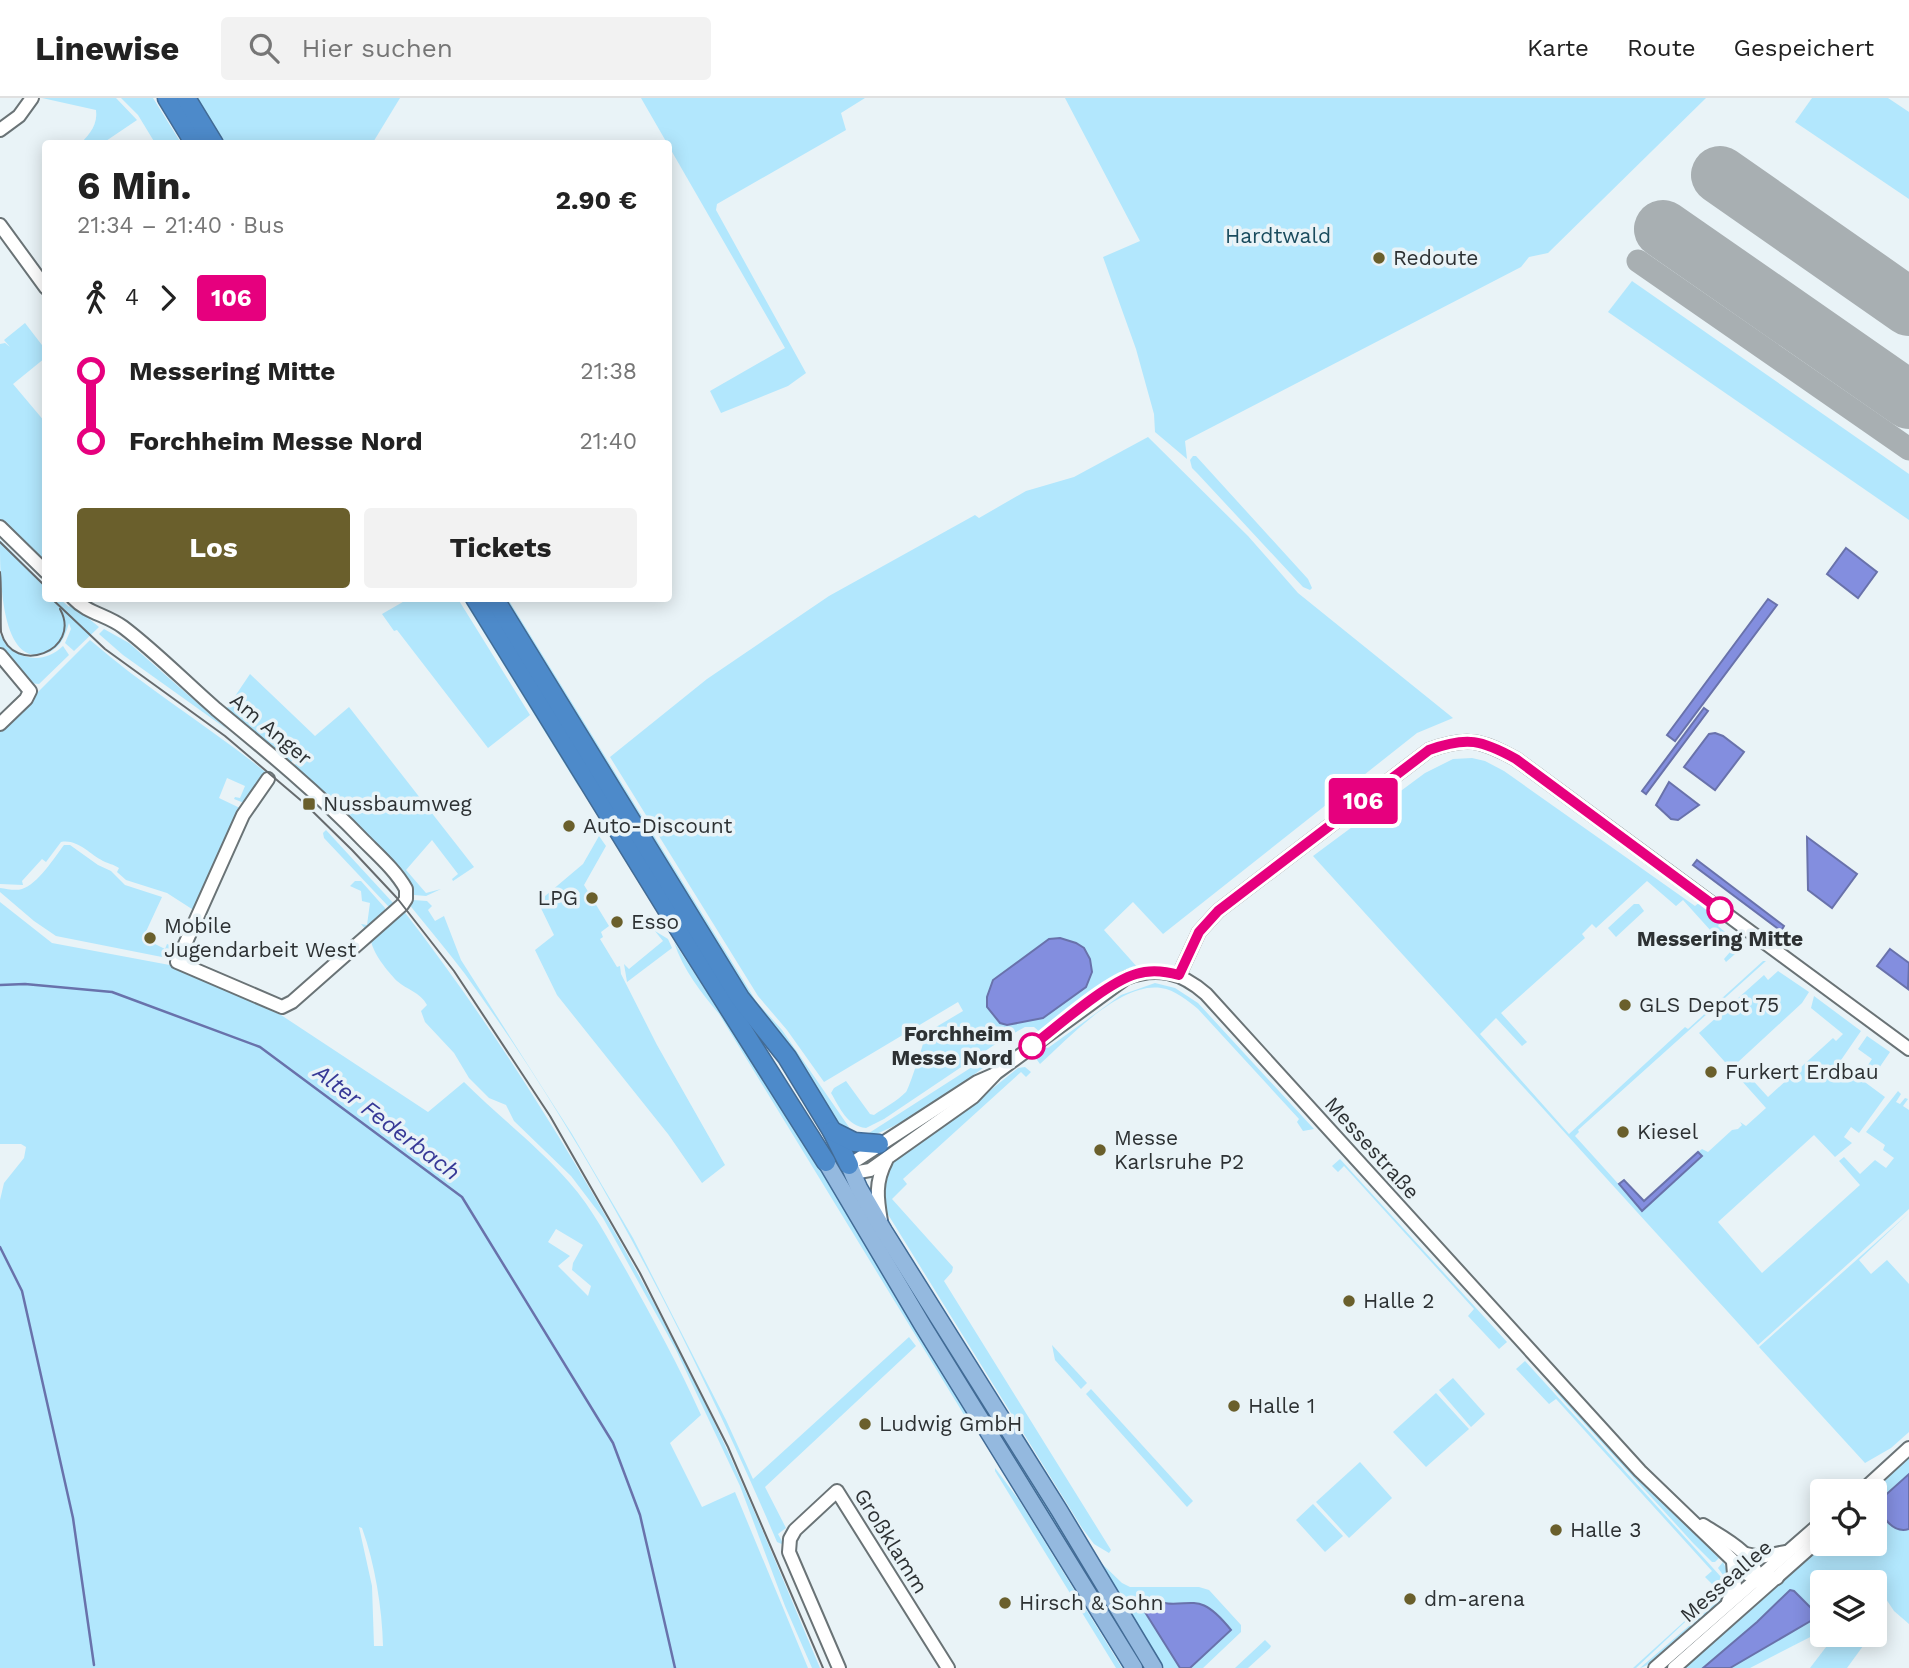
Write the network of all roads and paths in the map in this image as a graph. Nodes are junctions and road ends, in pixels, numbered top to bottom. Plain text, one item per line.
1 (167, 98) edge
2 (187, 98) edge
3 (26, 100) edge
4 (0, 130) edge
5 (193, 140) edge
6 (212, 140) edge
7 (0, 225) edge
8 (42, 283) edge
9 (0, 527) edge
10 (42, 568) edge
11 (77, 602) edge
12 (477, 602) edge
13 (496, 602) edge
14 (0, 655) edge
15 (0, 724) edge
16 (268, 779) dead end
17 (1179, 975) junction
18 (1909, 1049) edge
19 (832, 1131) junction
20 (883, 1151) junction
21 (826, 1162) junction
22 (848, 1170) junction
23 (845, 1194) junction
24 (884, 1231) junction
25 (1909, 1448) edge
26 (1875, 1479) edge
27 (1679, 1510) junction
28 (1810, 1533) edge
29 (1810, 1548) edge
30 (1789, 1551) junction
31 (1746, 1554) junction
32 (1733, 1562) junction
33 (1777, 1578) junction
34 (1758, 1579) junction
35 (1753, 1598) junction
36 (1725, 1609) junction
37 (839, 1668) edge
38 (948, 1668) edge
39 (1134, 1668) edge
40 (1154, 1668) edge
41 (1655, 1668) edge
42 (1674, 1668) edge

1 - 5 highway
2 - 6 highway
3 - 4 street
7 - 8 street
9 - 10 street
11 - 16 street, Am Anger
12 - 21 highway
13 - 19 highway
14 - 15 street
17 - 18 street
17 - 20 street
17 - 27 street, Messestraße
19 - 20 highway
19 - 22 highway
20 - 22 street
20 - 24 street
21 - 22 main road
21 - 23 main road
22 - 23 main road
22 - 24 main road
23 - 39 main road
24 - 40 main road
25 - 26 street
27 - 31 street, Messestraße
27 - 32 street, Messestraße
28 - 30 street, Messeallee
29 - 33 street, Messeallee
30 - 31 street
30 - 34 street, Messeallee
31 - 34 street
32 - 34 street, Messestraße
32 - 36 street
33 - 34 street
33 - 35 street, Messeallee
34 - 35 street
34 - 36 street, Messeallee
35 - 42 street, Messeallee
36 - 41 street, Messeallee
37 - 38 street, Großklamm

